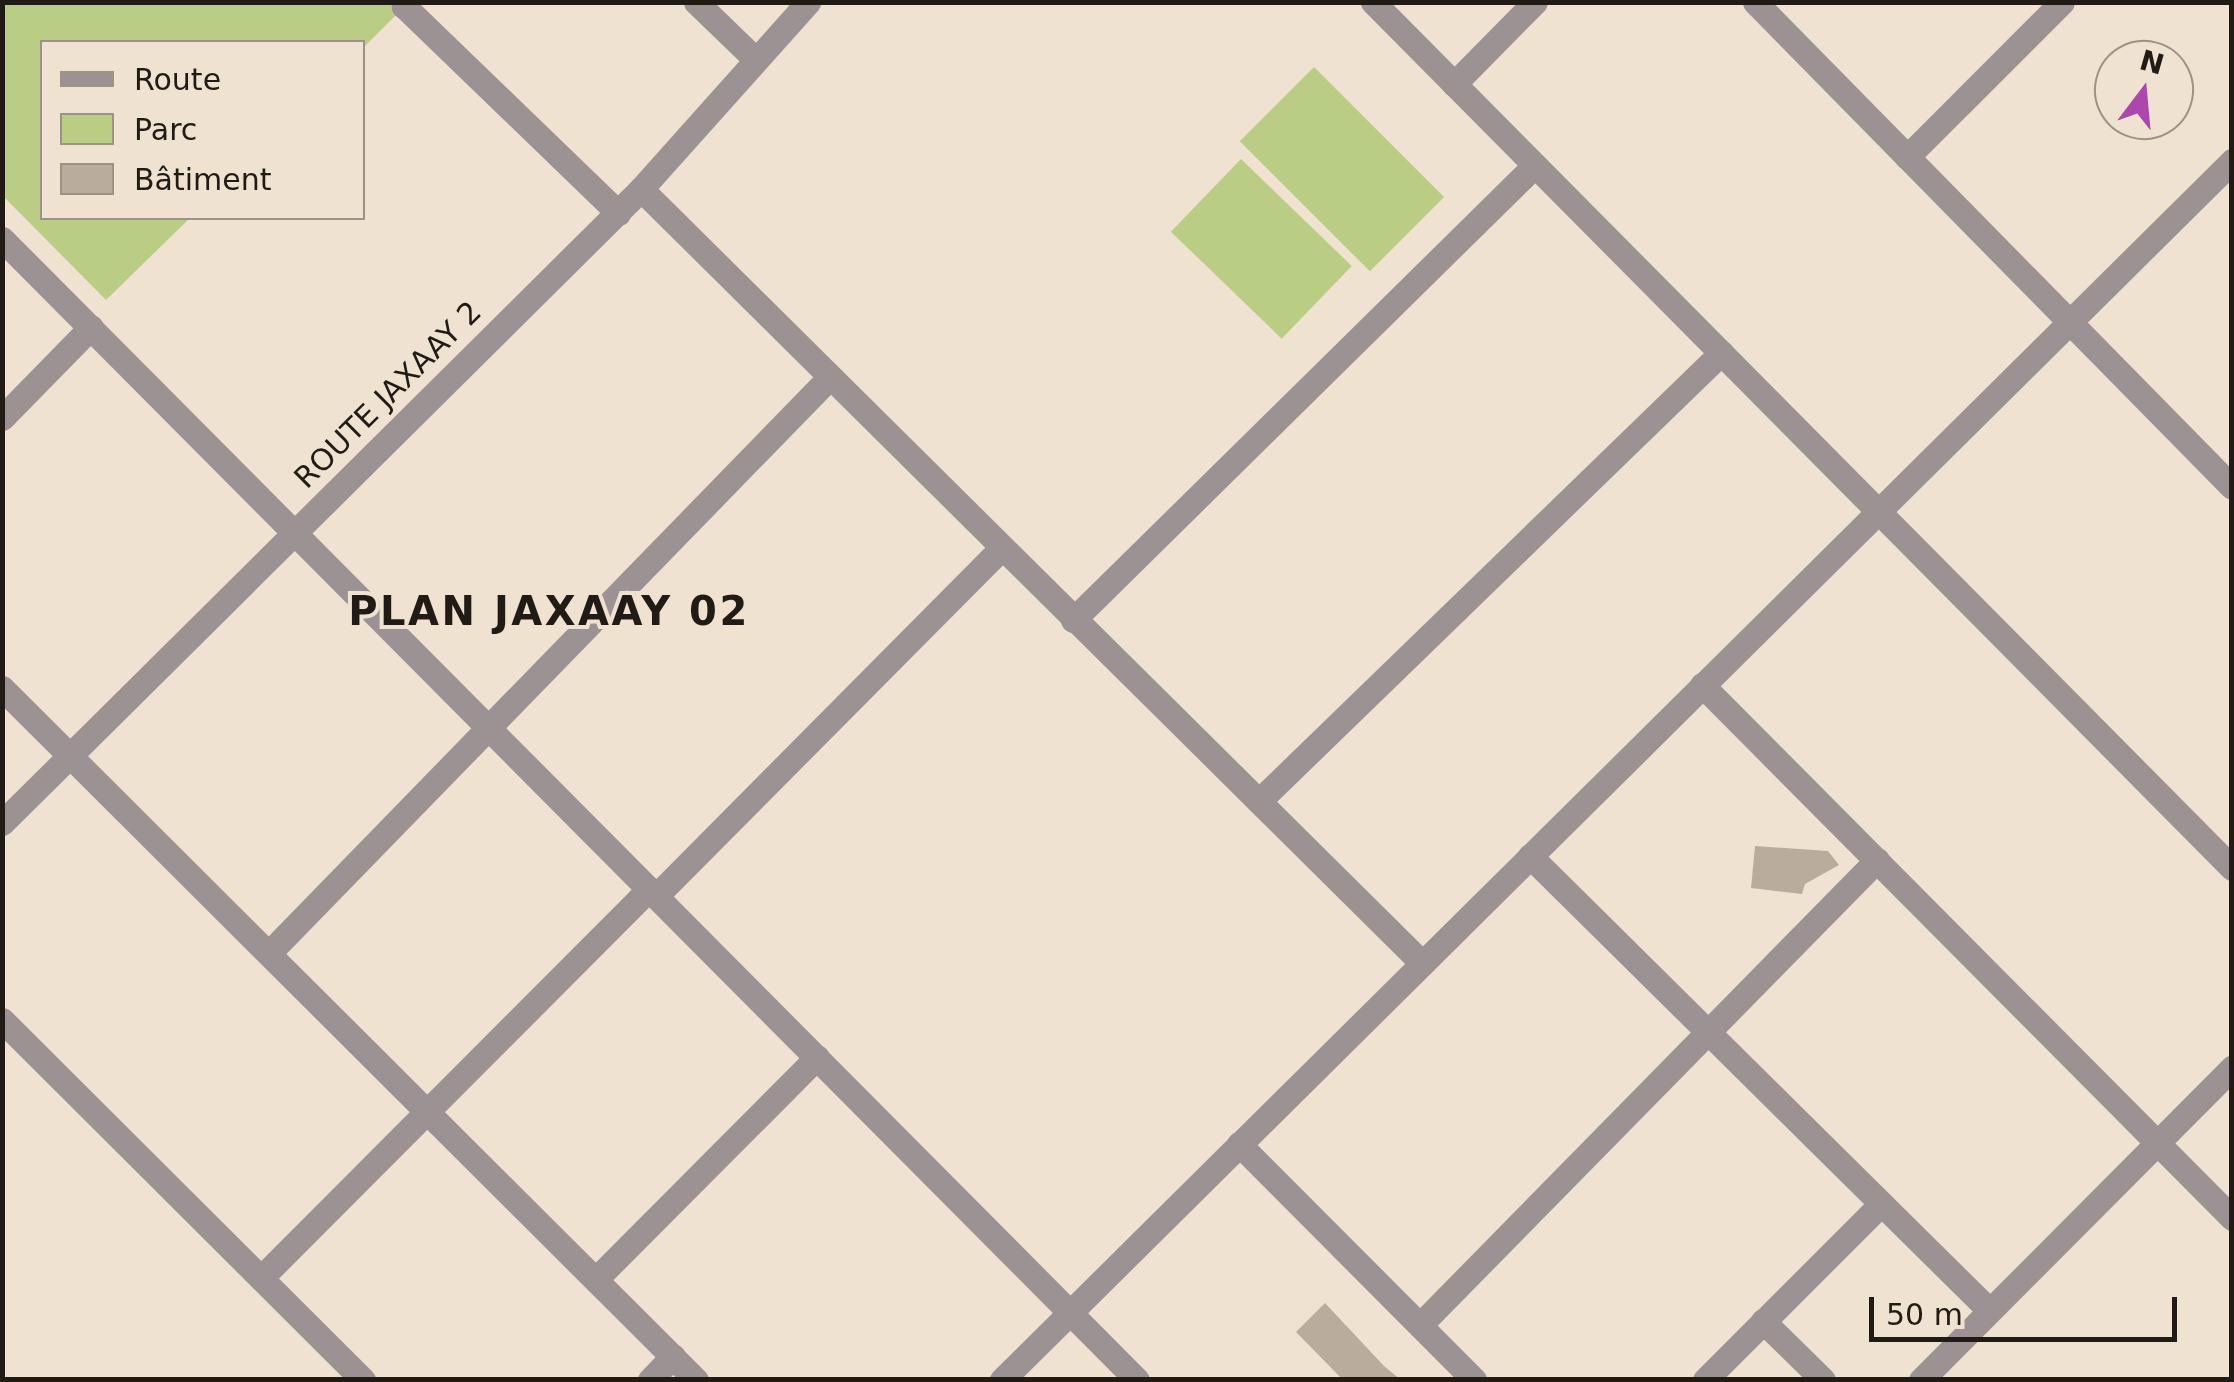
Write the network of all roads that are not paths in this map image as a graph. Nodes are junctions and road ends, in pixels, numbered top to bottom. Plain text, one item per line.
1 (408, 2) edge
2 (696, 2) edge
3 (808, 2) edge
4 (1373, 2) edge
5 (1535, 2) edge
6 (1755, 2) edge
7 (2062, 2) edge
8 (753, 57) junction
9 (1454, 84) junction
10 (1906, 157) junction
11 (2232, 161) edge
12 (1535, 166) junction
13 (641, 189) junction
14 (618, 213) junction
15 (2, 239) edge
16 (2071, 320) junction
17 (90, 328) junction
18 (1721, 354) junction
19 (830, 377) junction
20 (2, 418) edge
21 (2232, 487) edge
22 (1877, 512) junction
23 (294, 533) junction
24 (1002, 548) junction
25 (1073, 620) junction
26 (1702, 685) junction
27 (2, 688) edge
28 (490, 729) junction
29 (70, 756) junction
30 (1259, 802) junction
31 (2, 823) edge
32 (1530, 856) junction
33 (1877, 860) junction
34 (2232, 868) edge
35 (652, 892) junction
36 (268, 953) junction
37 (1422, 963) junction
38 (2, 1020) edge
39 (1707, 1033) junction
40 (816, 1057) junction
41 (2232, 1068) edge
42 (428, 1112) junction
43 (2156, 1142) junction
44 (1240, 1144) junction
45 (1881, 1204) junction
46 (2232, 1218) edge
47 (262, 1277) junction
48 (596, 1279) junction
49 (1988, 1309) junction
50 (1070, 1312) junction
51 (1763, 1321) junction
52 (1420, 1325) junction
53 (673, 1356) junction
54 (348, 1374) edge
55 (650, 1380) edge
56 (696, 1380) edge
57 (1002, 1380) edge
58 (1137, 1380) edge
59 (1474, 1380) edge
60 (1704, 1380) edge
61 (1823, 1380) edge
62 (1921, 1380) edge

1 - 14 street
2 - 8 street
3 - 8 street, ROUTE JAXAAY 2
4 - 9 street
5 - 9 street
6 - 10 street
7 - 10 street
8 - 13 street, ROUTE JAXAAY 2
9 - 12 street
10 - 16 street
11 - 16 street
12 - 18 street
12 - 25 street
13 - 14 street, ROUTE JAXAAY 2
13 - 19 street
14 - 23 street, ROUTE JAXAAY 2
15 - 17 street
16 - 21 street
16 - 22 street
17 - 20 street
17 - 23 street
18 - 22 street
18 - 30 street
19 - 24 street
19 - 28 street
22 - 26 street
22 - 34 street
23 - 28 street
23 - 29 street, ROUTE JAXAAY 2
24 - 25 street
24 - 35 street
25 - 30 street
26 - 32 street
26 - 33 street
27 - 29 street
28 - 35 street
28 - 36 street
29 - 31 street, ROUTE JAXAAY 2
29 - 36 street
30 - 37 street
32 - 37 street
32 - 39 street
33 - 39 street
33 - 43 street
35 - 40 street
35 - 42 street
36 - 42 street
37 - 44 street
38 - 47 street
39 - 45 street
39 - 52 street
40 - 48 street
40 - 50 street
41 - 43 street
42 - 47 street
42 - 48 street
43 - 46 street
43 - 49 street
44 - 50 street
44 - 52 street
45 - 49 street
45 - 51 street
47 - 54 street
48 - 53 street
49 - 62 street
50 - 57 street
50 - 58 street
51 - 60 street
51 - 61 street
52 - 59 street
53 - 55 street
53 - 56 street

